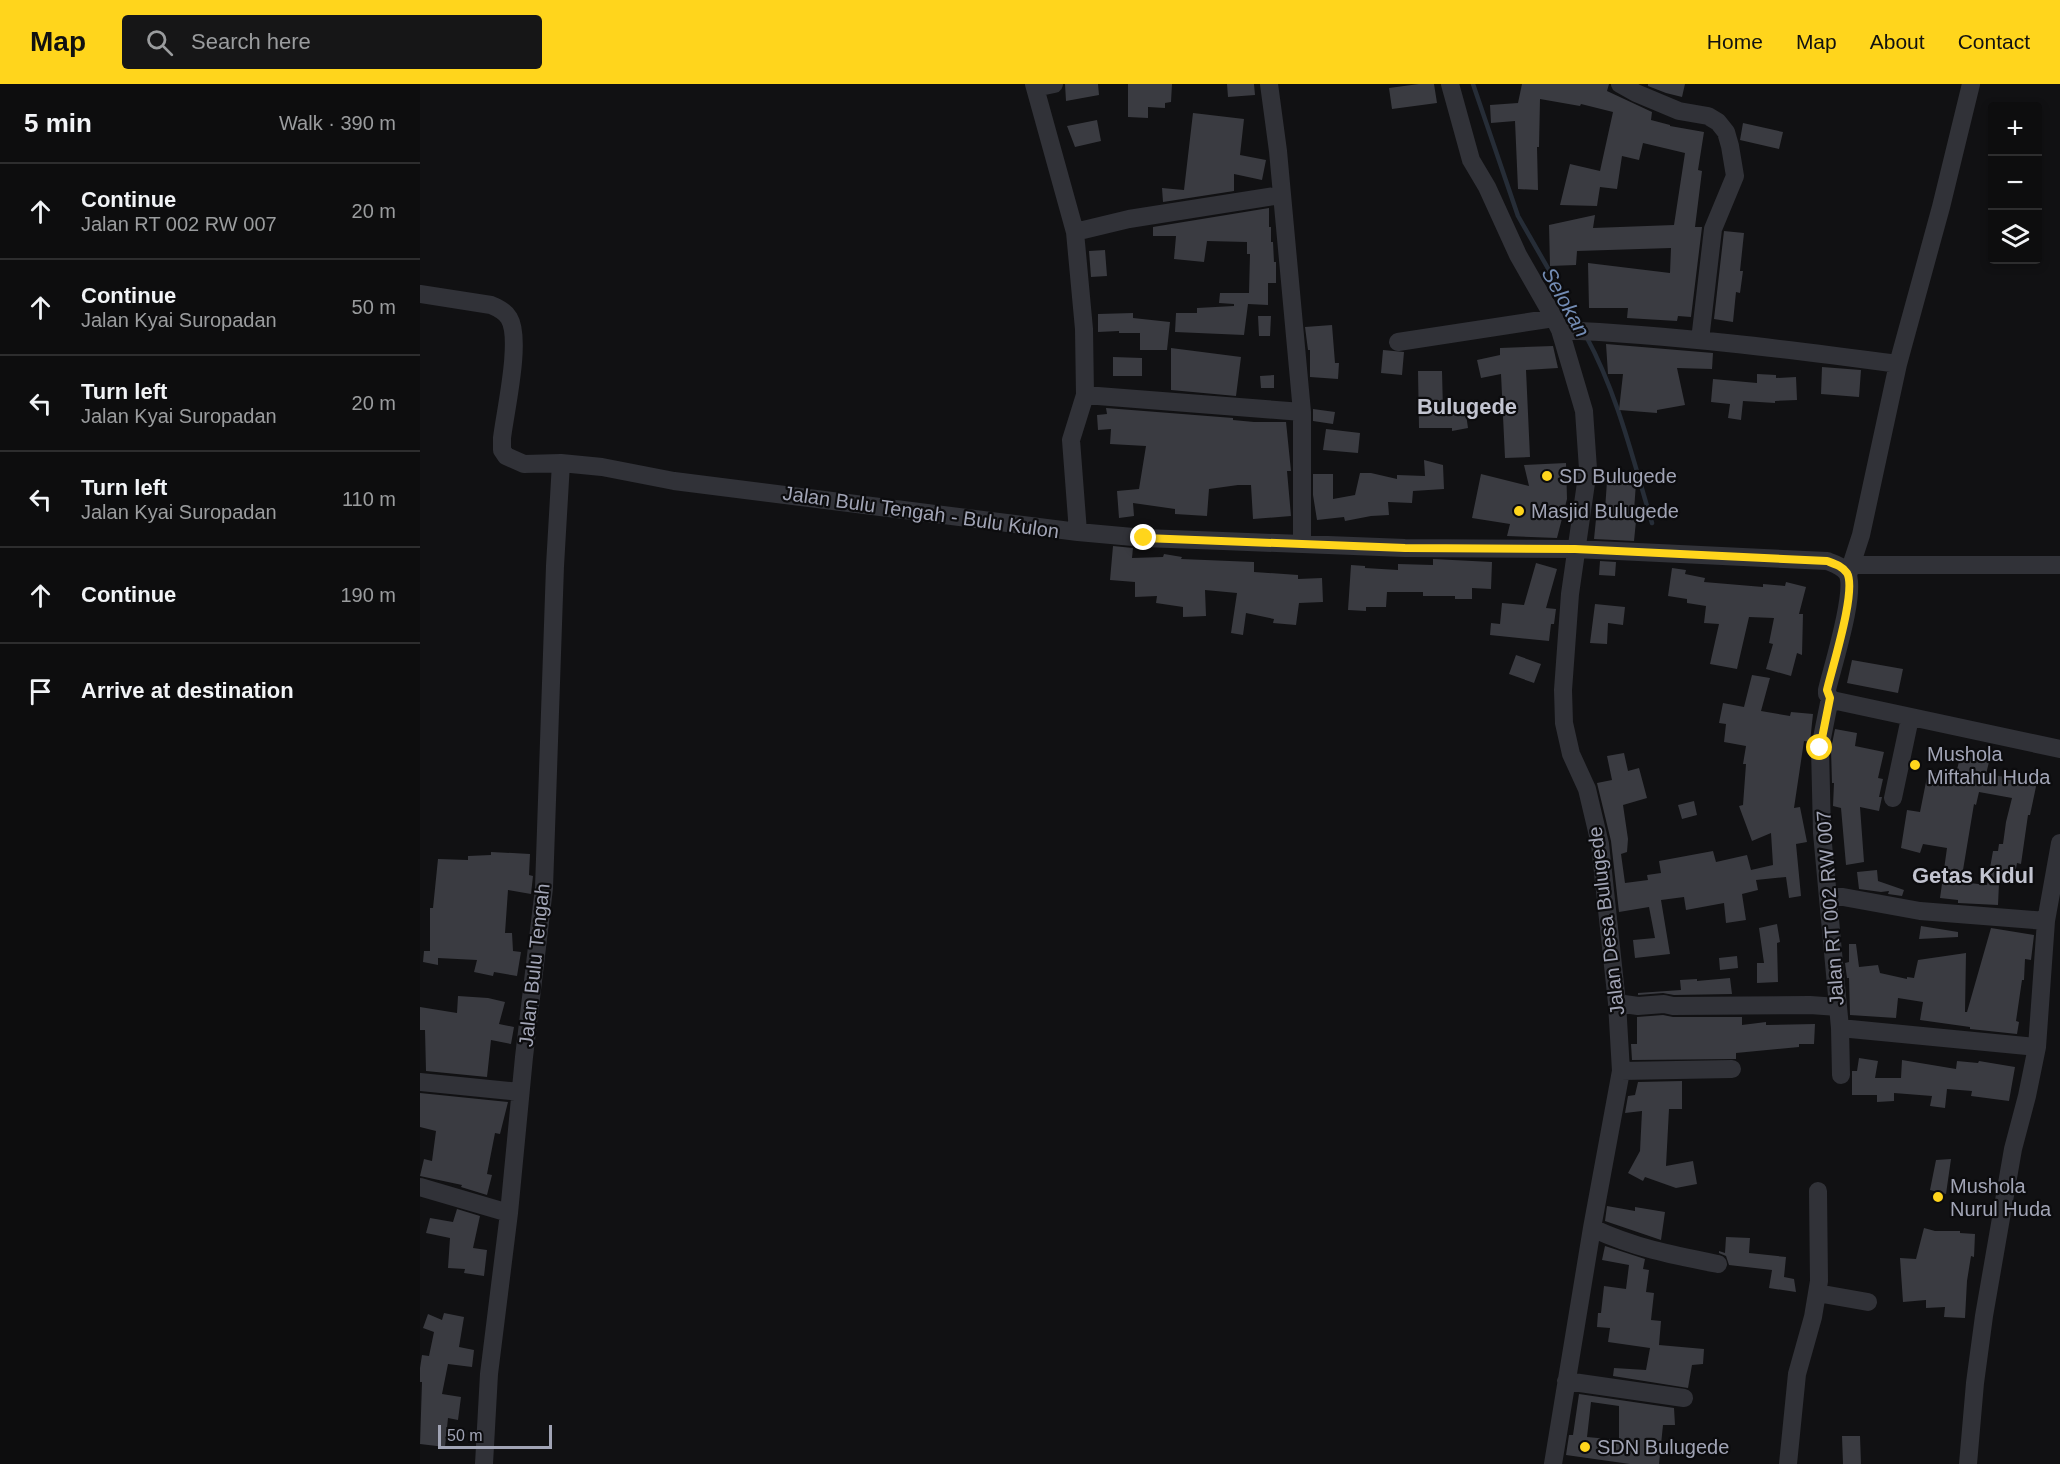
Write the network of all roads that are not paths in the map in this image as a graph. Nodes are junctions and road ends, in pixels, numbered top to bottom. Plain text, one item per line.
1 (1054, 84) edge
2 (1269, 84) edge
3 (1450, 84) edge
4 (1620, 84) edge
5 (1971, 84) edge
6 (1034, 86) edge
7 (1281, 195) junction
8 (1075, 232) junction
9 (420, 294) edge
10 (1557, 324) junction
11 (1700, 340) junction
12 (1398, 342) dead end
13 (1898, 364) junction
14 (1085, 395) junction
15 (1302, 412) junction
16 (561, 463) junction
17 (1078, 532) junction
18 (1302, 543) junction
19 (1575, 549) junction
20 (2060, 565) edge
21 (1850, 570) junction
22 (1830, 698) junction
23 (1910, 718) junction
24 (2060, 749) edge
25 (1893, 798) dead end
26 (2060, 843) edge
27 (1829, 897) junction
28 (2046, 921) junction
29 (1617, 1003) junction
30 (1833, 1006) junction
31 (1840, 1029) junction
32 (2037, 1047) junction
33 (1732, 1069) dead end
34 (1621, 1071) junction
35 (1841, 1075) dead end
36 (420, 1082) edge
37 (520, 1092) junction
38 (420, 1187) edge
39 (1818, 1191) dead end
40 (509, 1213) junction
41 (1592, 1228) junction
42 (1718, 1264) dead end
43 (1823, 1294) junction
44 (1868, 1302) dead end
45 (1566, 1381) junction
46 (1684, 1398) dead end
47 (484, 1464) edge
48 (1552, 1464) edge
49 (1788, 1464) edge
50 (1968, 1464) edge

1 - 6 street
2 - 7 street
3 - 10 street, Jalan Desa Bulugede
4 - 11 street
5 - 13 street, Jalan RT 002 RW 007
6 - 8 street
7 - 8 street
7 - 15 street
8 - 14 street
9 - 16 street, Jalan Bulu Tengah - Bulu Kulon
10 - 11 street
10 - 12 street
10 - 19 street, Jalan Desa Bulugede
11 - 13 street
13 - 21 street, Jalan RT 002 RW 007
14 - 15 street
14 - 17 street
15 - 18 street
16 - 17 street, Jalan Bulu Tengah - Bulu Kulon
16 - 37 street, Jalan Bulu Tengah
17 - 18 street, Jalan Bulu Tengah - Bulu Kulon
18 - 19 street, Jalan Bulu Tengah - Bulu Kulon
19 - 21 street, Jalan Bulu Tengah - Bulu Kulon
19 - 29 street, Jalan Desa Bulugede
20 - 21 street
21 - 22 street, Jalan RT 002 RW 007
22 - 23 street
22 - 27 street, Jalan RT 002 RW 007
23 - 24 street
23 - 25 street
26 - 28 street
27 - 28 street
27 - 30 street, Jalan RT 002 RW 007
28 - 32 street
29 - 30 street
29 - 34 street, Jalan Desa Bulugede
30 - 31 street, Jalan RT 002 RW 007
31 - 32 street, Jalan RT 002 RW 007
31 - 35 street
32 - 50 street
33 - 34 street
34 - 41 street, Jalan Desa Bulugede
36 - 37 street
37 - 40 street, Jalan Bulu Tengah
38 - 40 street
39 - 43 street
40 - 47 street, Jalan Bulu Tengah
41 - 42 street
41 - 45 street, Jalan Desa Bulugede
43 - 44 street
43 - 49 street
45 - 46 street
45 - 48 street, Jalan Desa Bulugede

